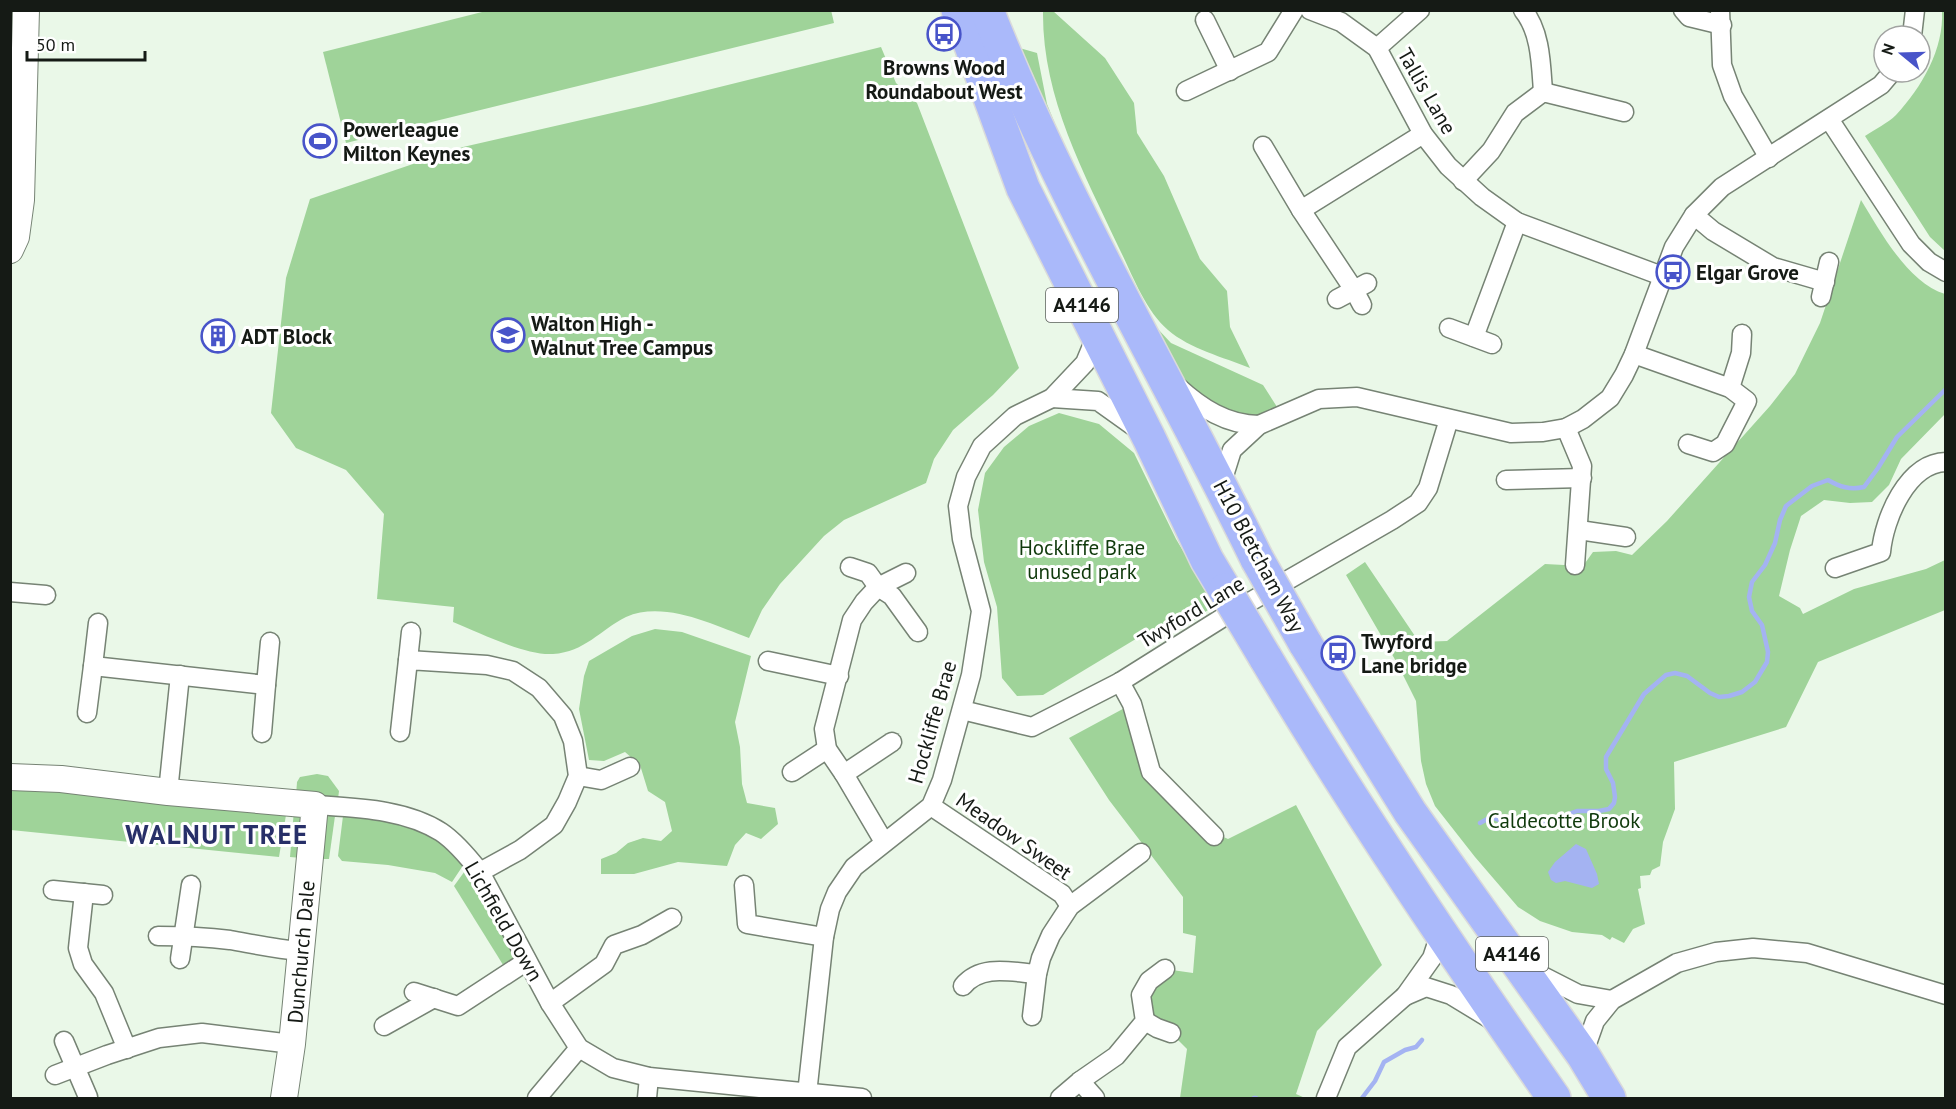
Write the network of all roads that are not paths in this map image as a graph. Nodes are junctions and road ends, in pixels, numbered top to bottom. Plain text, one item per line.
1 (26, 10) edge
2 (958, 10) edge
3 (987, 10) edge
4 (1294, 10) edge
5 (1310, 10) edge
6 (1420, 10) edge
7 (1522, 10) edge
8 (1683, 10) edge
9 (1721, 18) edge
10 (1205, 20) dead end
11 (1377, 48) junction
12 (1230, 71) junction
13 (1882, 84) edge
14 (1186, 91) dead end
15 (1544, 92) junction
16 (1624, 112) dead end
17 (1829, 119) junction
18 (1422, 134) junction
19 (1263, 146) dead end
20 (1769, 158) junction
21 (1463, 181) junction
22 (1301, 210) junction
23 (1694, 215) junction
24 (1517, 222) junction
25 (10, 249) edge
26 (1829, 262) dead end
27 (1946, 272) edge
28 (1662, 276) junction
29 (1337, 299) dead end
30 (1449, 328) dead end
31 (1097, 334) junction
32 (1742, 334) dead end
33 (1474, 337) junction
34 (1492, 344) dead end
35 (1635, 354) junction
36 (1159, 370) junction
37 (1730, 388) junction
38 (1052, 398) junction
39 (1449, 419) junction
40 (1259, 425) junction
41 (1566, 428) junction
42 (1149, 438) junction
43 (1688, 444) dead end
44 (1946, 462) edge
45 (1582, 478) junction
46 (1506, 480) dead end
47 (1221, 485) junction
48 (1579, 530) junction
49 (1626, 537) dead end
50 (1575, 565) dead end
51 (850, 567) dead end
52 (1835, 568) dead end
53 (906, 573) dead end
54 (878, 588) junction
55 (10, 591) edge
56 (46, 596) dead end
57 (98, 623) dead end
58 (411, 632) dead end
59 (918, 632) dead end
60 (270, 642) dead end
61 (408, 660) junction
62 (768, 661) dead end
63 (93, 666) junction
64 (180, 675) junction
65 (839, 676) junction
66 (1120, 682) junction
67 (266, 685) junction
68 (962, 710) junction
69 (87, 713) dead end
70 (400, 732) dead end
71 (262, 733) dead end
72 (892, 742) dead end
73 (827, 749) junction
74 (630, 767) dead end
75 (792, 772) dead end
76 (844, 774) junction
77 (578, 776) junction
78 (10, 777) edge
79 (168, 792) junction
80 (315, 805) junction
81 (931, 806) junction
82 (1214, 836) dead end
83 (884, 842) junction
84 (1141, 853) dead end
85 (480, 872) junction
86 (191, 885) dead end
87 (744, 885) dead end
88 (53, 890) dead end
89 (84, 893) junction
90 (103, 895) dead end
91 (1070, 906) junction
92 (672, 918) dead end
93 (1439, 928) junction
94 (158, 936) dead end
95 (184, 936) junction
96 (824, 937) junction
97 (300, 951) junction
98 (180, 959) dead end
99 (527, 961) junction
100 (1519, 964) junction
101 (1165, 969) dead end
102 (1036, 974) junction
103 (963, 987) dead end
104 (414, 992) dead end
105 (1946, 995) edge
106 (1405, 996) junction
107 (434, 998) junction
108 (1612, 1000) junction
109 (549, 1003) junction
110 (1032, 1016) dead end
111 (1145, 1021) junction
112 (384, 1026) dead end
113 (1505, 1028) junction
114 (1171, 1033) dead end
115 (64, 1041) dead end
116 (292, 1044) junction
117 (127, 1048) junction
118 (579, 1048) junction
119 (1583, 1055) junction
120 (76, 1067) junction
121 (55, 1075) dead end
122 (649, 1077) junction
123 (1080, 1081) junction
124 (737, 1092) edge
125 (807, 1094) junction
126 (88, 1097) dead end
127 (284, 1098) edge
128 (537, 1098) edge
129 (647, 1098) edge
130 (862, 1098) edge
131 (1060, 1098) edge
132 (1095, 1098) edge
133 (1326, 1098) edge
134 (1554, 1098) edge
135 (1609, 1098) edge

1 - 25 street
2 - 31 highway, H10 Bletcham Way / A4146
3 - 36 highway, H10 Bletcham Way / A4146
4 - 12 street
5 - 11 street, Tallis Lane
6 - 11 street
7 - 15 street
8 - 9 street
9 - 20 street
10 - 12 street
11 - 18 street, Tallis Lane
12 - 14 street
13 - 17 street
15 - 16 street
15 - 21 street
17 - 20 street
17 - 27 street
18 - 21 street, Tallis Lane
18 - 22 street
19 - 22 street
20 - 23 street
21 - 24 street, Tallis Lane
22 - 29 street
23 - 26 street
23 - 28 street
24 - 28 street, Tallis Lane
24 - 33 street
28 - 35 street
30 - 33 street
31 - 38 street, Hockliffe Brae
31 - 42 highway, H10 Bletcham Way / A4146
32 - 37 street
33 - 34 street
35 - 37 street
35 - 41 street
36 - 40 street
36 - 47 highway, H10 Bletcham Way / A4146
37 - 43 street
38 - 42 street, Hockliffe Brae
38 - 68 street, Hockliffe Brae
39 - 40 street
39 - 41 street
39 - 66 street, Twyford Lane
40 - 47 street
41 - 45 street
42 - 93 highway, H10 Bletcham Way / A4146, bridge
44 - 52 street
45 - 46 street
45 - 48 street
47 - 100 highway, H10 Bletcham Way / A4146, bridge
48 - 49 street
48 - 50 street
51 - 54 street
53 - 54 street
54 - 59 street
54 - 65 street
55 - 56 street
57 - 63 street
58 - 61 street
60 - 67 street
61 - 70 street
61 - 77 street
62 - 65 street
63 - 64 street
63 - 69 street
64 - 67 street
64 - 79 street
65 - 73 street
66 - 68 street, Twyford Lane
66 - 82 street
67 - 71 street
68 - 81 street, Hockliffe Brae
72 - 76 street
73 - 75 street
73 - 76 street
74 - 77 street
76 - 83 street
77 - 85 street
78 - 79 street, Lichfield Down
79 - 80 street, Lichfield Down
80 - 85 street, Lichfield Down
80 - 97 street, Dunchurch Dale
81 - 83 street, Hockliffe Brae
81 - 91 street, Meadow Sweet
83 - 96 street, Hockliffe Brae
84 - 91 street, Meadow Sweet
85 - 99 street, Lichfield Down
86 - 95 street
87 - 96 street
88 - 89 street
89 - 90 street
89 - 117 street
91 - 102 street, Meadow Sweet
92 - 109 street
93 - 106 street
93 - 113 highway, H10 Bletcham Way / A4146
94 - 95 street
95 - 97 street
95 - 98 street
96 - 125 street, Hockliffe Brae
97 - 116 street, Dunchurch Dale
99 - 107 street
99 - 109 street, Lichfield Down
100 - 108 street
100 - 119 highway, H10 Bletcham Way / A4146
101 - 111 street
102 - 103 street
102 - 110 street, Meadow Sweet
104 - 107 street
105 - 108 street
106 - 113 street
106 - 133 street
107 - 112 street
108 - 119 street
109 - 118 street, Lichfield Down
111 - 114 street
111 - 123 street
113 - 134 highway, H10 Bletcham Way / A4146
115 - 120 street
116 - 117 street
116 - 127 street, Dunchurch Dale
117 - 120 street
118 - 122 street, Lichfield Down
118 - 128 street
119 - 135 highway, H10 Bletcham Way / A4146
120 - 121 street
120 - 126 street
122 - 124 street, Lichfield Down
122 - 129 street
123 - 131 street
123 - 132 street
124 - 125 street, Lichfield Down
125 - 130 street, Lichfield Down

